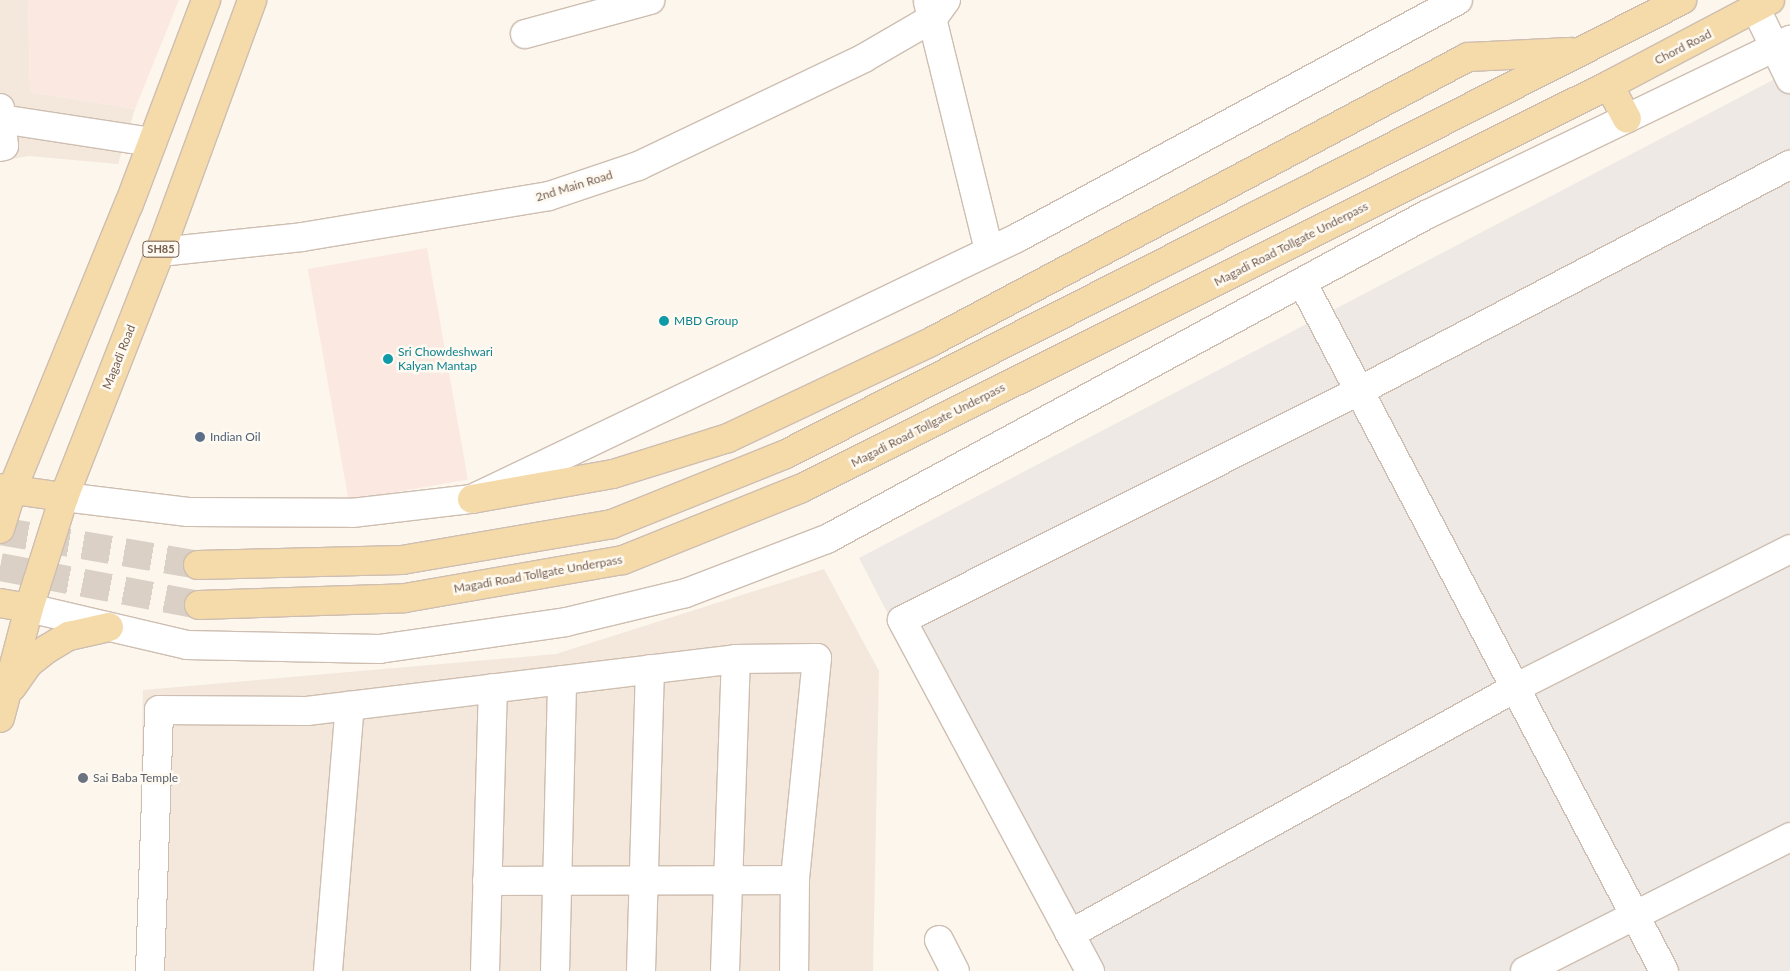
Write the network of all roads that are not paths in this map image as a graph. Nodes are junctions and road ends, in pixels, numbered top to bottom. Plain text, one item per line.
1 (206, 0) edge
2 (252, 0) edge
3 (650, 0) edge
4 (1458, 0) edge
5 (1682, 0) edge
6 (1763, 4) edge
7 (936, 6) edge
8 (525, 34) dead end
9 (1782, 44) edge
10 (1582, 51) junction
11 (1790, 79) edge
12 (1609, 85) junction
13 (0, 114) edge
14 (1627, 119) junction
15 (152, 142) junction
16 (0, 147) edge
17 (1790, 166) edge
18 (989, 250) junction
19 (160, 252) junction
20 (1302, 282) junction
21 (1359, 391) junction
22 (6, 489) edge
23 (64, 497) junction
24 (472, 499) junction
25 (0, 529) edge
26 (1790, 549) edge
27 (198, 565) tunnel mouth
28 (0, 603) edge
29 (199, 605) tunnel mouth
30 (29, 608) junction
31 (109, 626) junction
32 (736, 659) junction
33 (650, 669) junction
34 (562, 680) junction
35 (493, 688) junction
36 (1515, 688) junction
37 (350, 706) junction
38 (2, 707) edge
39 (1790, 837) edge
40 (644, 880) junction
41 (728, 880) junction
42 (795, 880) junction
43 (487, 881) junction
44 (557, 881) junction
45 (1634, 915) junction
46 (1070, 934) junction
47 (939, 940) dead end
48 (150, 971) edge
49 (328, 971) edge
50 (485, 971) edge
51 (555, 971) edge
52 (641, 971) edge
53 (725, 971) edge
54 (794, 971) edge
55 (955, 971) edge
56 (1090, 971) edge
57 (1525, 971) edge
58 (1664, 971) edge

1 - 15 main road
2 - 19 main road, Magadi Road / SH85
3 - 8 street
4 - 18 street
5 - 10 main road
6 - 9 street
6 - 12 main road, Chord Road
7 - 18 street
7 - 19 street, 2nd Main Road
9 - 11 street
9 - 14 street
10 - 24 main road
10 - 27 main road
12 - 14 main road
12 - 29 main road, Magadi Road Tollgate Underpass
13 - 15 street
13 - 16 street
14 - 20 street
15 - 22 main road
17 - 21 street
18 - 24 street
19 - 23 main road, Magadi Road / SH85
20 - 21 street
20 - 31 street
21 - 36 street
21 - 46 street
22 - 23 main road
22 - 25 main road
23 - 24 street
23 - 30 main road, Magadi Road / SH85
26 - 36 street
28 - 30 main road
30 - 31 street
30 - 38 main road, Magadi Road / SH85
31 - 38 main road
32 - 33 street
32 - 41 street
32 - 42 street
33 - 34 street
33 - 40 street
34 - 35 street
34 - 44 street
35 - 37 street
35 - 43 street
36 - 45 street
36 - 46 street
37 - 48 street
37 - 49 street
39 - 45 street
40 - 41 street
40 - 44 street
40 - 52 street
41 - 42 street
41 - 53 street
42 - 54 street
43 - 44 street
43 - 50 street
44 - 51 street
45 - 57 street
45 - 58 street
46 - 56 street
47 - 55 street

